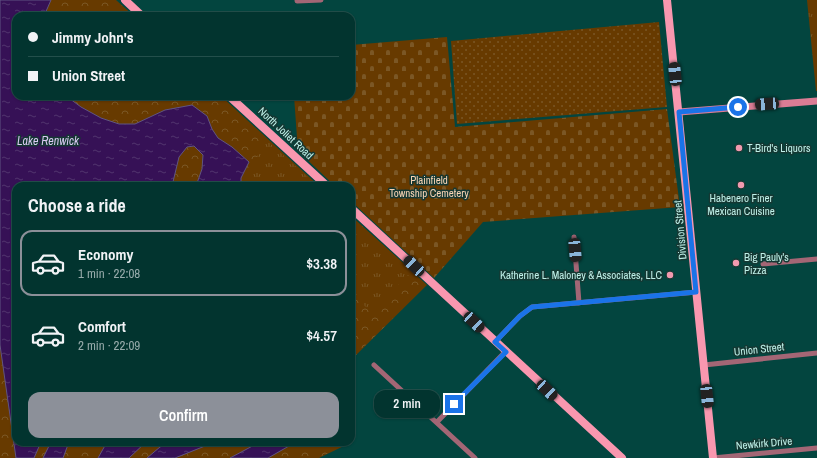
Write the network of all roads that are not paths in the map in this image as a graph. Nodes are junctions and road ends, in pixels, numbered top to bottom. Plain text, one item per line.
1 (125, 0) edge
2 (321, 0) edge
3 (667, 0) edge
4 (298, 1) edge
5 (138, 12) edge
6 (233, 100) edge
7 (817, 100) edge
8 (679, 112) junction
9 (323, 182) edge
10 (355, 212) edge
11 (574, 237) dead end
12 (817, 259) edge
13 (763, 264) dead end
14 (696, 292) junction
15 (579, 303) junction
16 (495, 342) junction
17 (506, 352) junction
18 (817, 353) edge
19 (374, 365) dead end
20 (704, 365) junction
21 (436, 422) junction
22 (817, 448) edge
23 (475, 458) edge
24 (622, 458) edge
25 (713, 458) edge

1 - 5 main road
2 - 4 street
3 - 8 main road, Division Street
6 - 9 main road, North Joliet Road
7 - 8 street
8 - 14 main road, Division Street
10 - 16 main road
11 - 15 street
12 - 13 street
14 - 15 street
14 - 20 main road, Division Street
15 - 16 street
16 - 17 main road
17 - 21 street
17 - 24 main road
18 - 20 street, Union Street
19 - 21 street
20 - 25 main road, Division Street
21 - 23 street
22 - 25 street, Newkirk Drive

